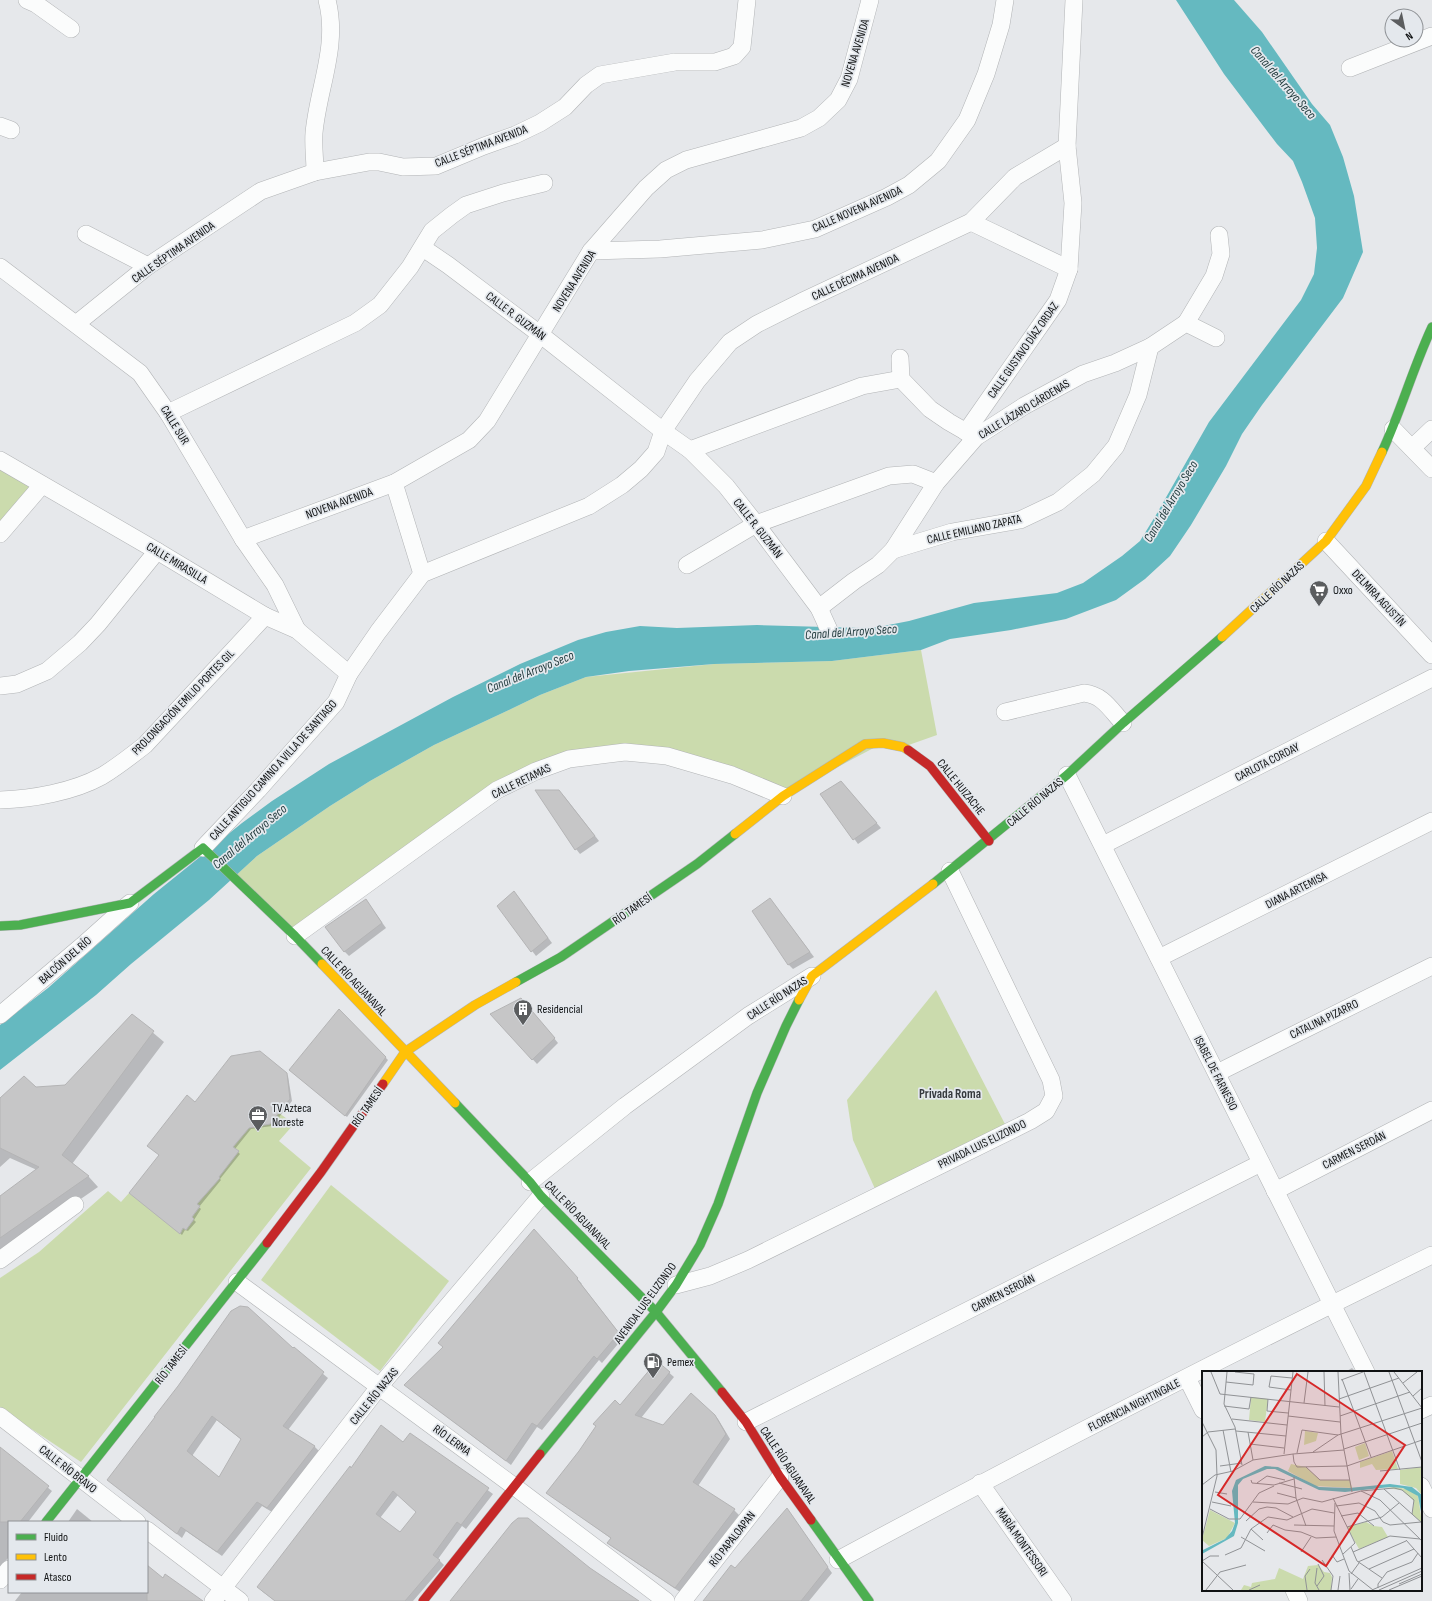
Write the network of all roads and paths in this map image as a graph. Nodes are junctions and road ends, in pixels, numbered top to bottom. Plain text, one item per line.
1 (27, 0) edge
2 (327, 0) edge
3 (747, 0) edge
4 (870, 0) edge
5 (1005, 0) edge
6 (1074, 0) edge
7 (71, 29) dead end
8 (1432, 36) edge
9 (1350, 68) dead end
10 (1068, 146) junction
11 (315, 172) junction
12 (544, 184) dead end
13 (971, 222) junction
14 (86, 234) dead end
15 (1219, 235) dead end
16 (423, 248) junction
17 (591, 251) junction
18 (148, 266) junction
19 (0, 267) edge
20 (1069, 269) junction
21 (1186, 323) junction
22 (76, 324) junction
23 (1432, 327) edge
24 (541, 335) junction
25 (1216, 338) dead end
26 (1150, 347) junction
27 (900, 358) dead end
28 (901, 379) junction
29 (168, 413) junction
30 (1393, 429) junction
31 (1432, 429) edge
32 (663, 431) junction
33 (971, 434) junction
34 (1412, 448) junction
35 (690, 450) junction
36 (0, 460) edge
37 (1432, 469) edge
38 (394, 483) junction
39 (936, 483) junction
40 (42, 485) junction
41 (756, 524) junction
42 (0, 534) edge
43 (243, 539) junction
44 (1326, 541) junction
45 (893, 550) junction
46 (157, 551) junction
47 (687, 565) dead end
48 (422, 574) junction
49 (820, 608) junction
50 (265, 616) junction
51 (297, 630) junction
52 (829, 630) dead end
53 (1432, 655) edge
54 (349, 674) junction
55 (1432, 678) edge
56 (0, 686) edge
57 (1005, 712) dead end
58 (1123, 723) junction
59 (1067, 774) junction
60 (783, 796) junction
61 (0, 800) edge
62 (1432, 821) edge
63 (989, 841) junction
64 (1103, 845) junction
65 (205, 851) junction
66 (950, 871) junction
67 (130, 903) junction
68 (0, 926) edge
69 (295, 936) junction
70 (1159, 958) junction
71 (1432, 966) edge
72 (812, 976) junction
73 (0, 1015) edge
74 (405, 1052) junction
75 (1216, 1073) junction
76 (1432, 1110) edge
77 (1261, 1163) junction
78 (530, 1182) junction
79 (1275, 1191) junction
80 (541, 1196) junction
81 (75, 1205) dead end
82 (1432, 1256) edge
83 (0, 1260) edge
84 (237, 1282) junction
85 (676, 1285) junction
86 (1333, 1304) junction
87 (656, 1312) junction
88 (1366, 1371) edge
89 (1187, 1378) junction
90 (380, 1387) junction
91 (1432, 1405) edge
92 (1202, 1408) edge
93 (1422, 1410) edge
94 (0, 1416) edge
95 (746, 1422) junction
96 (780, 1477) junction
97 (80, 1478) junction
98 (980, 1483) junction
99 (515, 1487) junction
100 (1422, 1488) edge
101 (1432, 1509) edge
102 (47, 1521) edge
103 (136, 1521) edge
104 (148, 1531) edge
105 (838, 1560) junction
106 (8, 1570) edge
107 (0, 1580) edge
108 (1294, 1591) edge
109 (218, 1595) edge
110 (240, 1601) edge
111 (423, 1601) edge
112 (666, 1601) edge
113 (683, 1601) edge
114 (869, 1601) edge
115 (1063, 1601) edge
116 (1299, 1601) edge

1 - 7 street
2 - 11 street
3 - 11 street, CALLE SÉPTIMA AVENIDA
4 - 17 street, NOVENA AVENIDA
5 - 17 street, CALLE NOVENA AVENIDA
6 - 10 street, CALLE GUSTAVO DÍAZ ORDAZ
8 - 9 street
10 - 13 street, CALLE DÉCIMA AVENIDA
10 - 20 street, CALLE GUSTAVO DÍAZ ORDAZ
11 - 18 street, CALLE SÉPTIMA AVENIDA
12 - 16 street
13 - 20 street
13 - 32 street, CALLE DÉCIMA AVENIDA
14 - 18 street
15 - 21 street
16 - 24 street, CALLE R. GUZMÁN
16 - 29 street
17 - 24 street, NOVENA AVENIDA
18 - 22 street, CALLE SÉPTIMA AVENIDA
19 - 22 street, CALLE SUR
20 - 33 street, CALLE GUSTAVO DÍAZ ORDAZ
21 - 25 street
21 - 26 street, CALLE LÁZARO CÁRDENAS
22 - 29 street, CALLE SUR
23 - 30 street, CALLE RÍO NAZAS
24 - 32 street, CALLE R. GUZMÁN
24 - 38 street, NOVENA AVENIDA
26 - 33 street, CALLE LÁZARO CÁRDENAS
26 - 45 street, CALLE EMILIANO ZAPATA
27 - 28 street
28 - 33 street
28 - 35 street
29 - 43 street, CALLE SUR
30 - 34 street
30 - 44 street, CALLE RÍO NAZAS
31 - 34 street
32 - 35 street, CALLE R. GUZMÁN
32 - 48 street
33 - 39 street, CALLE LÁZARO CÁRDENAS
34 - 37 street
35 - 41 street, CALLE R. GUZMÁN
36 - 40 street, CALLE MIRASILLA
38 - 43 street, NOVENA AVENIDA
38 - 48 street
39 - 41 street
39 - 45 street, CALLE LÁZARO CÁRDENAS
40 - 42 street
40 - 46 street, CALLE MIRASILLA
41 - 47 street
41 - 49 street, CALLE R. GUZMÁN
43 - 51 street, CALLE SUR
44 - 53 street, DELMIRA AGUSTÍN
44 - 58 street, CALLE RÍO NAZAS
45 - 49 street, CALLE LÁZARO CÁRDENAS
46 - 50 street, CALLE MIRASILLA
46 - 56 street
48 - 54 street, CALLE ANTIGUO CAMINO A VILLA DE SANTIAGO
49 - 52 street, CALLE R. GUZMÁN
50 - 51 street, CALLE MIRASILLA
50 - 61 street, PROLONGACIÓN EMILIO PORTES GIL
51 - 54 street, CALLE MIRASILLA
54 - 65 street, CALLE ANTIGUO CAMINO A VILLA DE SANTIAGO
55 - 64 street, CARLOTA CORDAY
57 - 58 street
58 - 59 street, CALLE RÍO NAZAS
59 - 63 street, CALLE RÍO NAZAS
59 - 64 street, ISABEL DE FARNESIO
60 - 63 street, CALLE HUIZACHE
60 - 69 street, CALLE RETAMAS
60 - 74 street, RÍO TAMESÍ
62 - 70 street, DIANA ARTEMISA
63 - 66 street, CALLE RÍO NAZAS
64 - 70 street, ISABEL DE FARNESIO
65 - 67 street, CALLE ANTIGUO CAMINO A VILLA DE SANTIAGO
65 - 69 street, CALLE RÍO AGUANAVAL
66 - 72 street, CALLE RÍO NAZAS
66 - 85 street, PRIVADA LUIS ELIZONDO
67 - 68 street, CALLE ANTIGUO CAMINO A VILLA DE SANTIAGO
67 - 73 street, BALCÓN DEL RÍO
69 - 74 street, CALLE RÍO AGUANAVAL
70 - 75 street, ISABEL DE FARNESIO
71 - 75 street, CATALINA PIZARRO
72 - 78 street, CALLE RÍO NAZAS
72 - 85 street, AVENIDA LUIS ELIZONDO
74 - 78 street, CALLE RÍO AGUANAVAL
74 - 84 street, RÍO TAMESÍ
75 - 77 street, ISABEL DE FARNESIO
76 - 79 street, CARMEN SERDÁN
77 - 79 street, ISABEL DE FARNESIO
77 - 95 street, CARMEN SERDÁN
78 - 80 street, CALLE RÍO AGUANAVAL
79 - 86 street, ISABEL DE FARNESIO
80 - 87 street, CALLE RÍO AGUANAVAL
80 - 90 street, CALLE RÍO NAZAS
81 - 83 street
82 - 86 street, FLORENCIA NIGHTINGALE
84 - 90 street, RÍO LERMA
84 - 97 street, RÍO TAMESÍ
85 - 87 street, AVENIDA LUIS ELIZONDO
86 - 88 street, ISABEL DE FARNESIO
86 - 89 street, FLORENCIA NIGHTINGALE
87 - 95 street, CALLE RÍO AGUANAVAL
87 - 99 street, AVENIDA LUIS ELIZONDO
89 - 92 street
89 - 98 street, FLORENCIA NIGHTINGALE
90 - 99 street, RÍO LERMA
90 - 109 street, CALLE RÍO NAZAS
91 - 93 street
94 - 97 street, CALLE RÍO BRAVO
95 - 96 street, CALLE RÍO AGUANAVAL
96 - 105 street, CALLE RÍO AGUANAVAL
96 - 113 street, RÍO PAPALOAPAN
97 - 102 street, RÍO TAMESÍ
97 - 103 street, CALLE RÍO BRAVO
98 - 105 street, FLORENCIA NIGHTINGALE
98 - 115 street, MARÍA MONTESSORI
99 - 111 street, AVENIDA LUIS ELIZONDO
99 - 112 street, RÍO LERMA
100 - 101 street
104 - 109 street
105 - 114 street, CALLE RÍO AGUANAVAL
106 - 107 street
108 - 116 street
109 - 110 street

